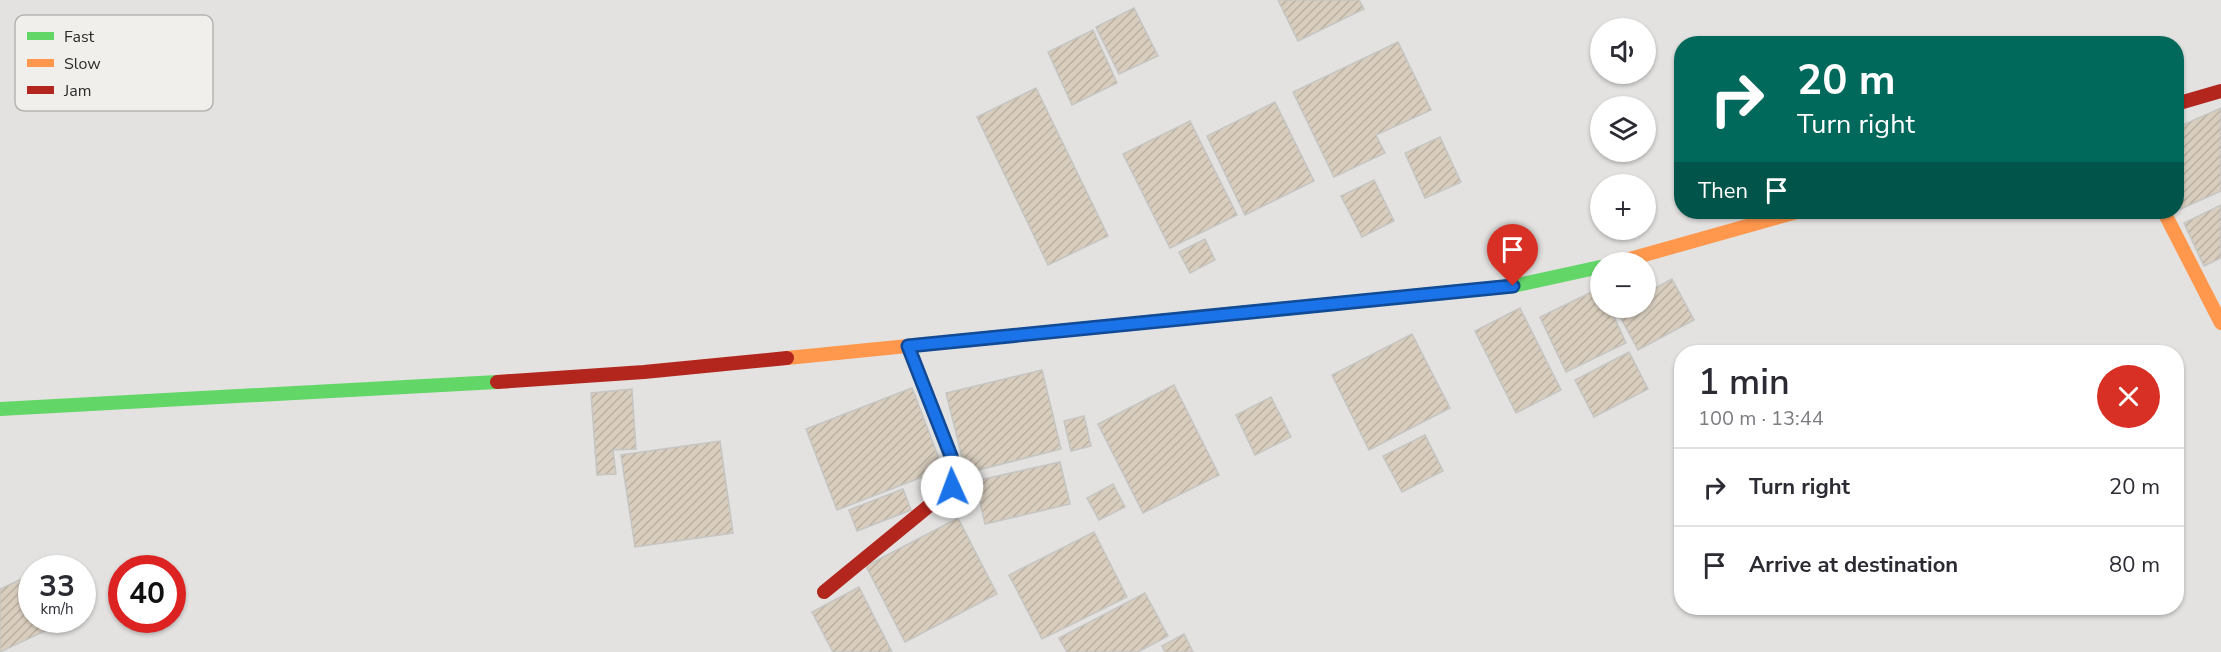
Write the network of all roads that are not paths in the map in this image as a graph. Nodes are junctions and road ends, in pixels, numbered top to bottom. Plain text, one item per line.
1 (2221, 91) edge
2 (2184, 102) edge
3 (1772, 219) edge
4 (2168, 219) edge
5 (1655, 252) edge
6 (1590, 269) edge
7 (2221, 323) edge
8 (908, 346) junction
9 (0, 409) edge
10 (824, 592) dead end

1 - 2 street
3 - 5 street
4 - 7 street
6 - 8 street
8 - 9 street
8 - 10 street

